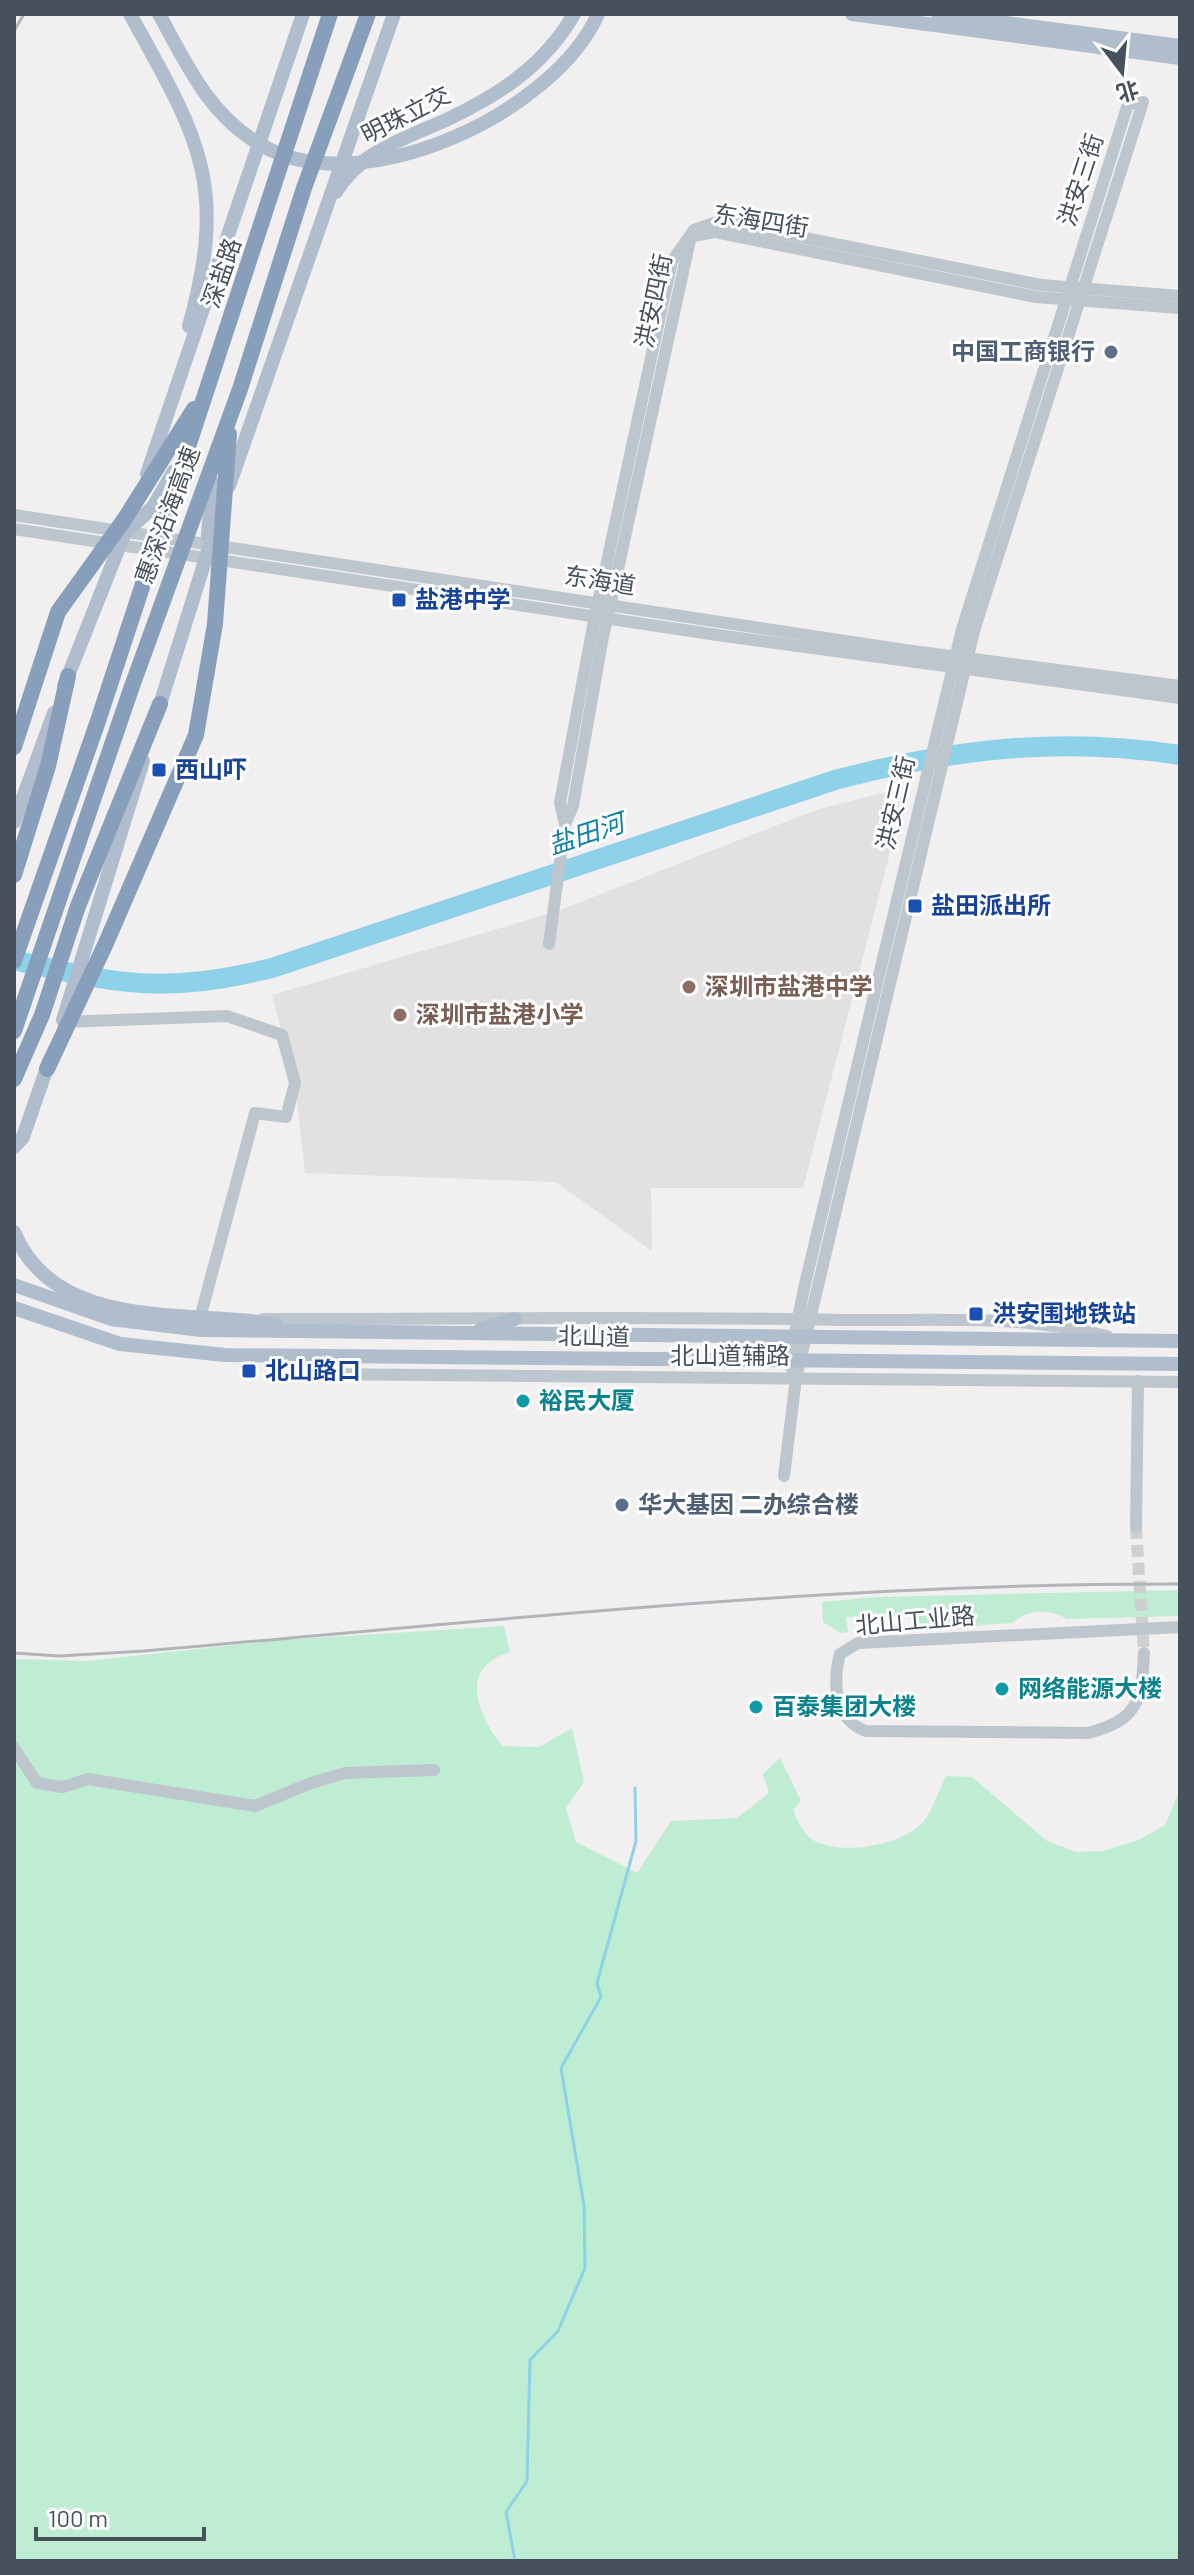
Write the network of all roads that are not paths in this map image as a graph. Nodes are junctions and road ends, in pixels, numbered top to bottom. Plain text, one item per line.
1 (130, 14) edge
2 (159, 14) edge
3 (303, 14) edge
4 (332, 14) edge
5 (366, 14) edge
6 (394, 14) edge
7 (574, 14) edge
8 (598, 14) edge
9 (852, 14) edge
10 (938, 14) edge
11 (1180, 46) edge
12 (1180, 58) edge
13 (690, 237) joint
14 (303, 266) junction
15 (1075, 294) junction
16 (1180, 296) edge
17 (1180, 308) edge
18 (208, 387) junction
19 (231, 412) junction
20 (161, 437) junction
21 (14, 515) edge
22 (14, 529) edge
23 (124, 539) junction
24 (206, 551) junction
25 (603, 611) junction
26 (959, 663) junction
27 (68, 676) junction
28 (1180, 686) edge
29 (1180, 698) edge
30 (160, 704) junction
31 (14, 747) edge
32 (14, 822) edge
33 (14, 875) edge
34 (98, 942) junction
35 (549, 944) dead end
36 (14, 961) edge
37 (65, 1020) junction
38 (14, 1031) edge
39 (47, 1069) joint
40 (14, 1079) edge
41 (18, 1142) edge
42 (14, 1163) edge
43 (14, 1232) edge
44 (14, 1285) edge
45 (14, 1308) edge
46 (200, 1318) junction
47 (244, 1319) junction
48 (515, 1319) junction
49 (804, 1319) junction
50 (322, 1332) junction
51 (465, 1334) junction
52 (800, 1337) junction
53 (1121, 1340) junction
54 (1180, 1341) edge
55 (288, 1356) junction
56 (795, 1361) junction
57 (1180, 1364) edge
58 (796, 1378) junction
59 (1138, 1381) junction
60 (1180, 1382) edge
61 (784, 1476) dead end
62 (1136, 1527) tunnel mouth
63 (1180, 1627) edge
64 (1144, 1653) tunnel mouth
65 (14, 1748) edge
66 (434, 1770) dead end

1 - 20 main road
2 - 8 main road
3 - 20 main road, 深盐路
4 - 18 highway, 惠深沿海高速
4 - 23 main road, 深盐路
5 - 19 highway, 惠深沿海高速
5 - 24 main road, 深盐路
6 - 14 main road, 深盐路
7 - 14 main road, 明珠立交
9 - 12 main road
10 - 11 main road
13 - 15 street, 东海四街
13 - 25 street, 洪安四街
14 - 24 main road, 深盐路
15 - 15 street, 洪安三街
15 - 16 street, 东海四街
15 - 17 street, 东海四街
15 - 26 street, 洪安三街
18 - 31 highway
18 - 36 highway, 惠深沿海高速
19 - 34 highway
19 - 38 highway, 惠深沿海高速
20 - 23 main road, 深盐路
21 - 23 street, 东海道
22 - 23 street, 东海道
23 - 24 street, 东海道
23 - 27 main road, 深盐路
24 - 25 street, 东海道
24 - 30 main road, 深盐路
25 - 26 street, 东海道
25 - 35 street, 洪安四街
26 - 28 street, 东海道
26 - 29 street, 东海道
26 - 49 street, 洪安三街
26 - 49 street, 洪安三街
27 - 32 main road, 深盐路
27 - 33 highway
30 - 34 main road, 深盐路
30 - 40 highway
34 - 37 main road, 深盐路
34 - 37 highway
37 - 39 highway
37 - 46 street
39 - 41 main road
41 - 42 main road
43 - 46 main road
44 - 50 main road, 北山道
45 - 55 main road, 北山道
46 - 47 main road
47 - 48 street, 北山道辅路
47 - 50 main road
48 - 49 street, 北山道辅路
48 - 51 main road
49 - 52 street, 洪安三街
49 - 53 street, 北山道辅路
50 - 51 main road, 北山道
51 - 52 main road, 北山道
52 - 53 main road, 北山道
52 - 56 street, 洪安三街
53 - 54 main road, 北山道
55 - 56 main road, 北山道
55 - 58 street, 北山道辅路
56 - 57 main road, 北山道
56 - 58 street
58 - 59 street, 北山道辅路
58 - 61 street
59 - 60 street, 北山道辅路
59 - 62 street
63 - 64 street, 北山工业路
65 - 66 street

